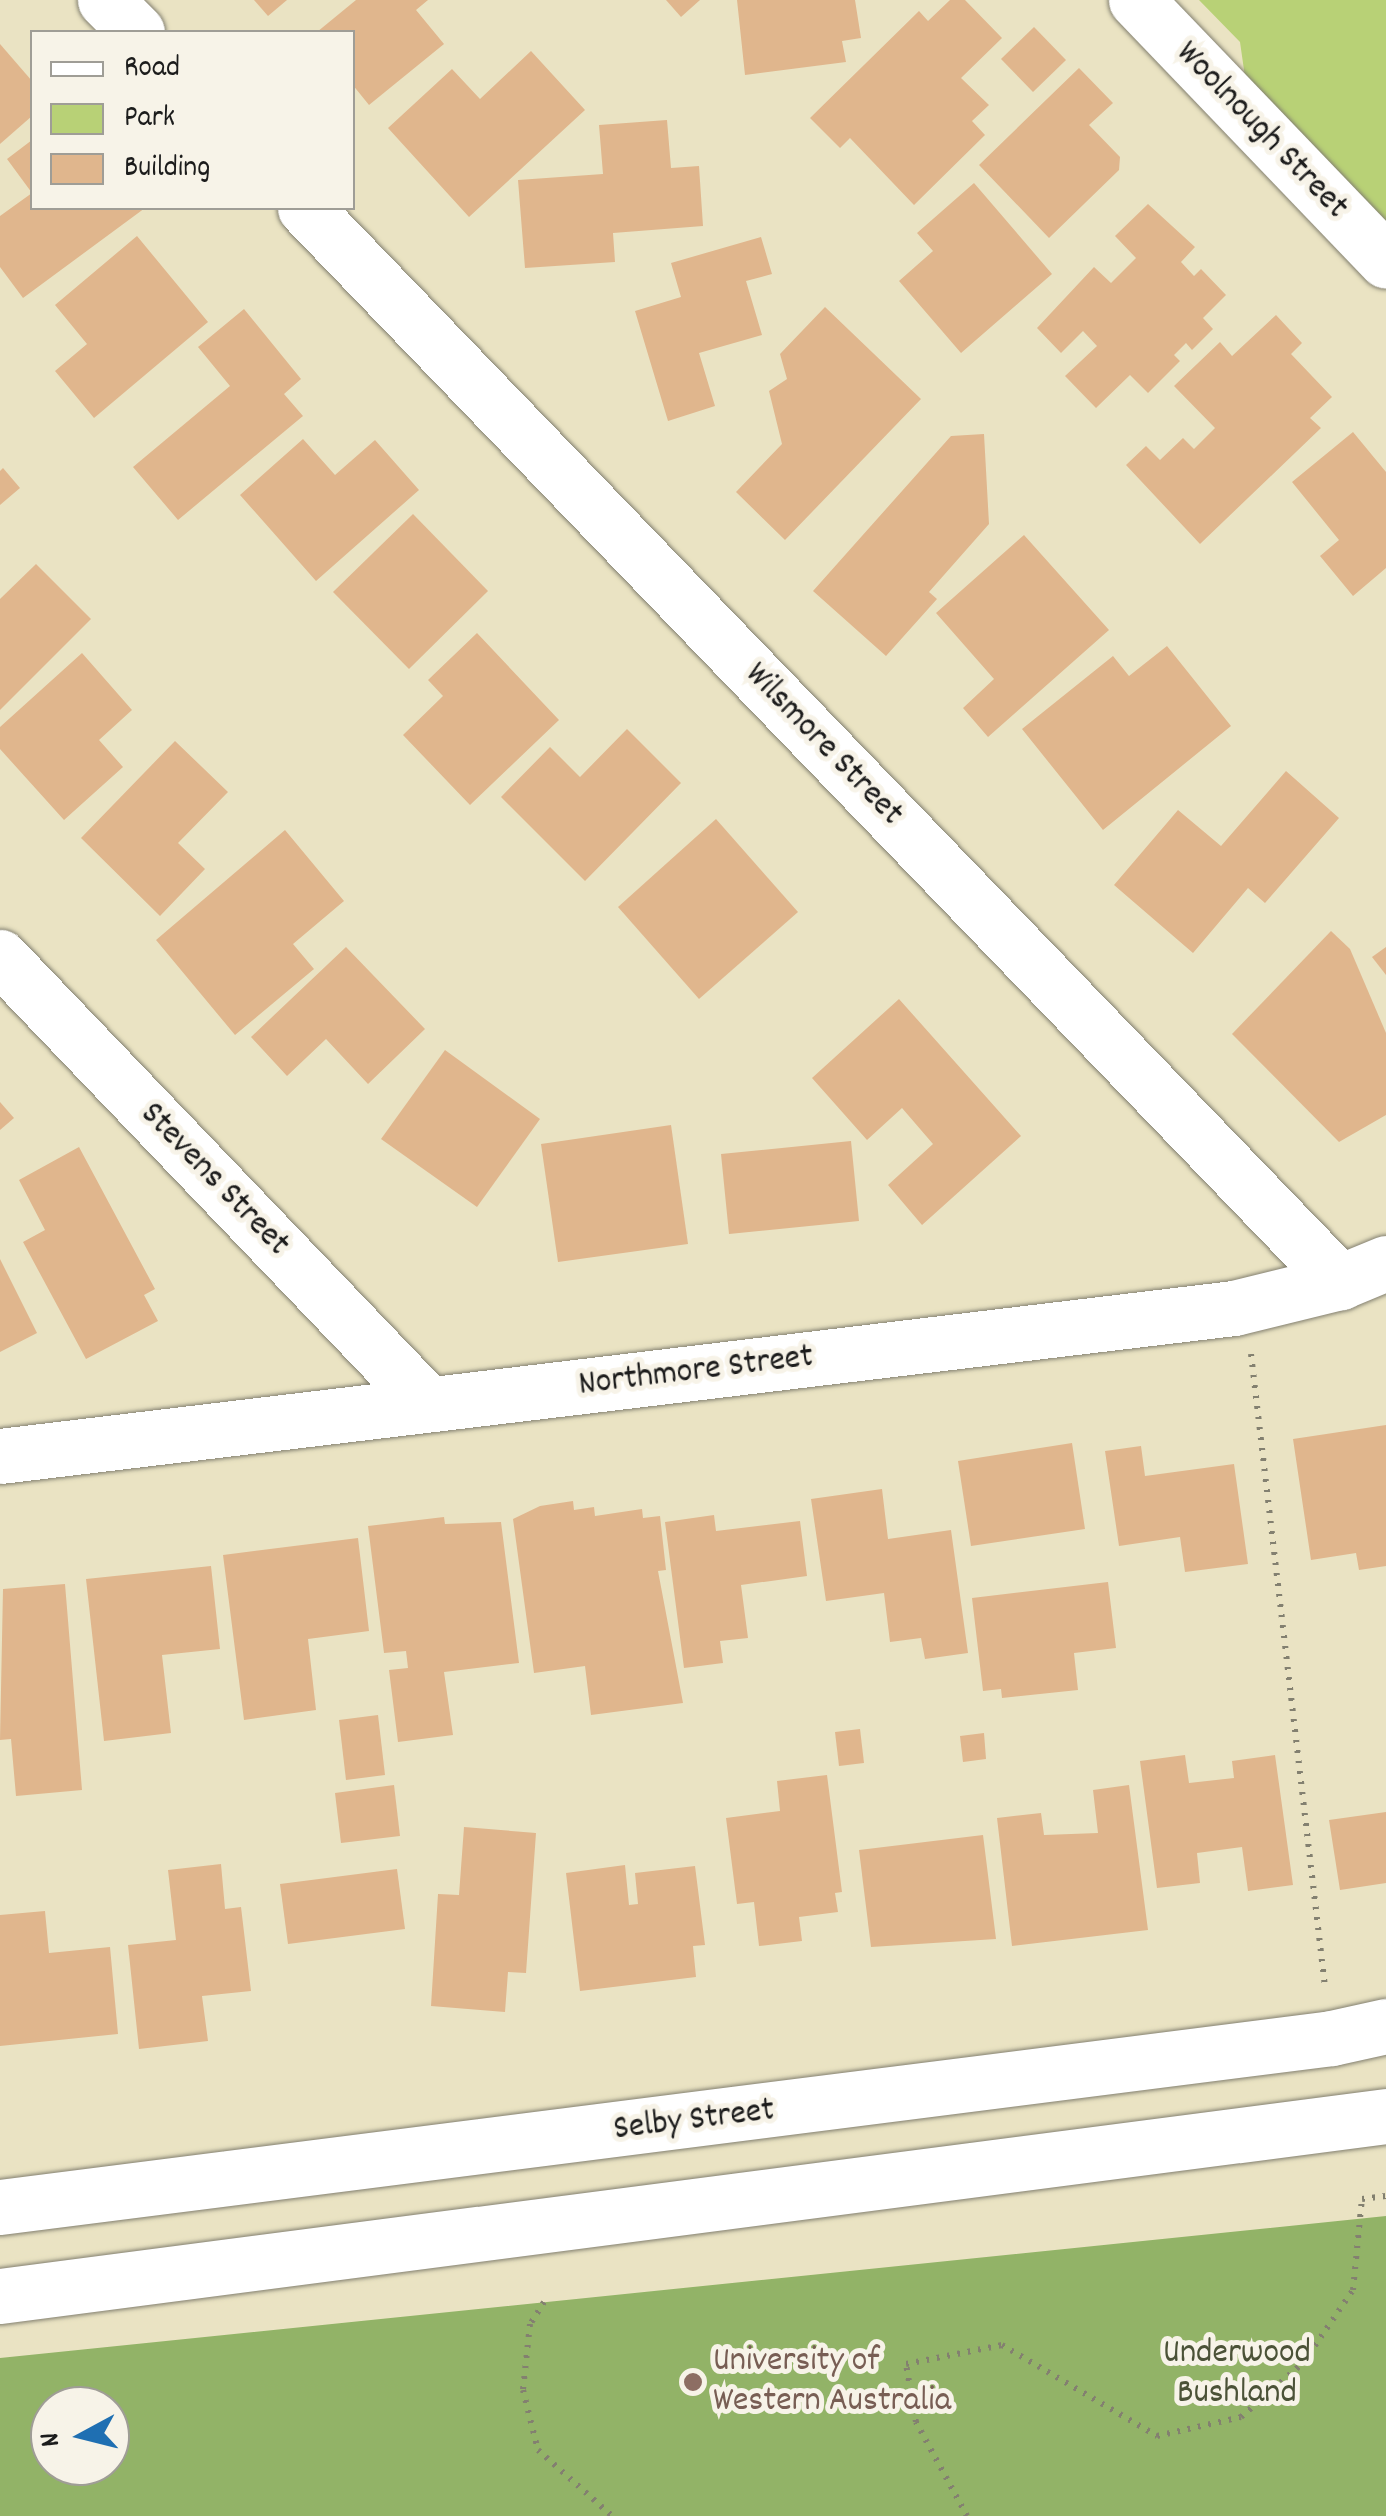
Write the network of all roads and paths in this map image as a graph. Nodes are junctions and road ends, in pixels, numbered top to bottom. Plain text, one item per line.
1 (105, 0) edge
2 (1136, 0) edge
3 (134, 30) edge
4 (307, 210) edge
5 (1386, 261) edge
6 (0, 957) edge
7 (1363, 1273) edge
8 (1249, 1339) dead end
9 (427, 1404) junction
10 (0, 1456) edge
11 (1386, 2026) edge
12 (1332, 2038) junction
13 (1386, 2116) edge
14 (525, 2142) junction
15 (1386, 2196) edge
16 (0, 2207) edge
17 (539, 2228) junction
18 (0, 2296) edge
19 (544, 2302) dead end
20 (612, 2516) edge
21 (968, 2516) edge

1 - 3 street
2 - 5 street, Woolnough Street
4 - 7 street, Wilsmore Street
6 - 9 street, Stevens Street
7 - 9 street, Northmore Street
8 - 12 path
9 - 10 street, Northmore Street
11 - 12 street, Selby Street
12 - 14 street, Selby Street
13 - 17 street
14 - 16 street, Selby Street
14 - 17 street
15 - 21 path
17 - 18 street
19 - 20 path

